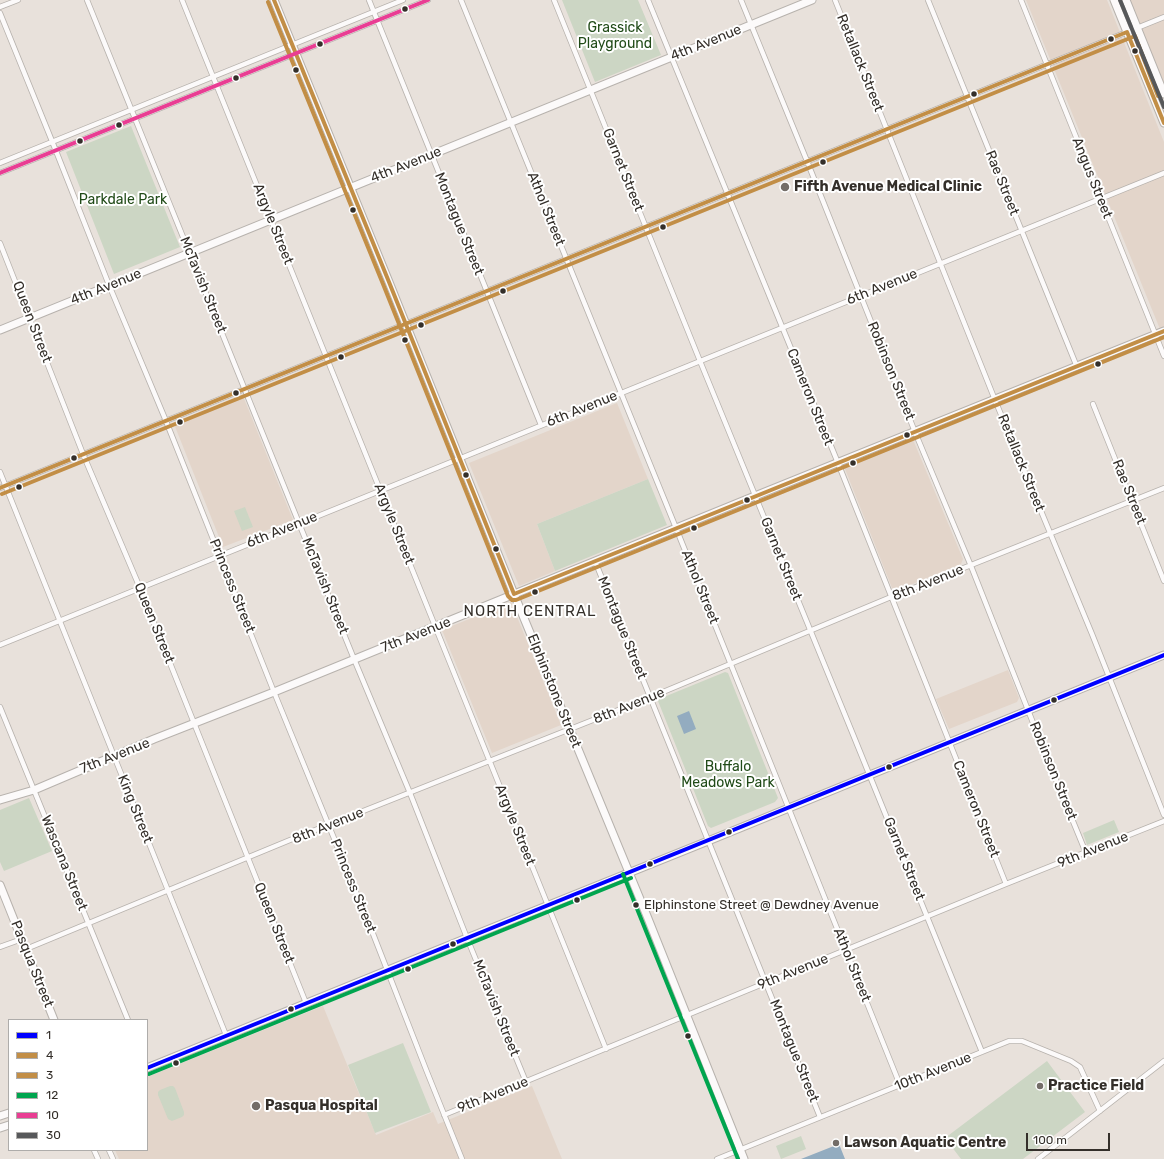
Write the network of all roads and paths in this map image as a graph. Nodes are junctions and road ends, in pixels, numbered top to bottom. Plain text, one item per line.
1 (18, 0) edge
2 (87, 0) edge
3 (182, 0) edge
4 (274, 0) edge
5 (369, 0) edge
6 (403, 0) edge
7 (428, 0) edge
8 (461, 0) edge
9 (554, 0) edge
10 (648, 0) edge
11 (741, 0) edge
12 (812, 0) edge
13 (835, 0) edge
14 (928, 0) edge
15 (1021, 0) edge
16 (1114, 0) edge
17 (1126, 0) edge
18 (0, 7) edge
19 (374, 12) junction
20 (0, 13) edge
21 (1164, 17) edge
22 (377, 21) junction
23 (751, 25) junction
24 (1138, 28) junction
25 (1127, 32) junction
26 (292, 45) junction
27 (295, 54) junction
28 (671, 57) junction
29 (1046, 64) junction
30 (213, 77) junction
31 (216, 86) junction
32 (591, 90) junction
33 (1164, 94) edge
34 (967, 96) junction
35 (132, 110) junction
36 (135, 118) junction
37 (511, 122) junction
38 (1164, 122) edge
39 (886, 129) junction
40 (52, 142) junction
41 (56, 150) junction
42 (431, 154) junction
43 (807, 161) junction
44 (0, 163) edge
45 (0, 173) edge
46 (1164, 173) edge
47 (350, 187) junction
48 (726, 194) junction
49 (1101, 198) junction
50 (271, 220) junction
51 (646, 227) junction
52 (1022, 230) junction
53 (0, 243) edge
54 (189, 253) junction
55 (566, 259) junction
56 (941, 263) junction
57 (109, 285) junction
58 (486, 291) junction
59 (861, 296) junction
60 (30, 317) junction
61 (406, 324) junction
62 (782, 328) junction
63 (0, 330) edge
64 (1164, 331) edge
65 (1155, 335) junction
66 (326, 356) junction
67 (1164, 356) edge
68 (700, 361) junction
69 (1077, 366) junction
70 (245, 389) junction
71 (621, 393) junction
72 (995, 400) junction
73 (1093, 404) dead end
74 (166, 421) junction
75 (541, 425) junction
76 (915, 432) junction
77 (83, 454) junction
78 (460, 458) junction
79 (838, 463) junction
80 (0, 472) edge
81 (6, 486) junction
82 (0, 488) edge
83 (1164, 488) edge
84 (380, 490) junction
85 (755, 496) junction
86 (1132, 501) junction
87 (300, 523) junction
88 (676, 528) junction
89 (1050, 533) junction
90 (220, 556) junction
91 (595, 561) junction
92 (971, 566) junction
93 (1164, 581) edge
94 (140, 588) junction
95 (514, 594) junction
96 (891, 597) junction
97 (59, 621) junction
98 (435, 626) junction
99 (810, 631) junction
100 (0, 645) edge
101 (1164, 655) edge
102 (354, 660) junction
103 (731, 664) junction
104 (1109, 677) junction
105 (274, 692) junction
106 (651, 697) junction
107 (0, 707) edge
108 (1028, 710) junction
109 (194, 724) junction
110 (570, 729) junction
111 (949, 742) junction
112 (114, 756) junction
113 (490, 761) junction
114 (869, 775) junction
115 (34, 790) junction
116 (410, 792) junction
117 (0, 800) edge
118 (789, 808) junction
119 (1164, 815) edge
120 (1164, 821) edge
121 (328, 825) junction
122 (708, 841) junction
123 (1086, 853) junction
124 (248, 858) junction
125 (628, 872) junction
126 (1006, 884) junction
127 (0, 885) edge
128 (169, 890) junction
129 (548, 905) junction
130 (927, 916) junction
131 (88, 923) junction
132 (467, 938) junction
133 (22, 939) junction
134 (0, 947) edge
135 (26, 949) junction
136 (846, 950) junction
137 (386, 970) junction
138 (766, 983) junction
139 (306, 1003) junction
140 (687, 1016) junction
141 (54, 1019) edge
142 (128, 1019) edge
143 (226, 1035) junction
144 (606, 1049) junction
145 (982, 1052) junction
146 (1164, 1061) edge
147 (148, 1068) edge
148 (526, 1082) junction
149 (900, 1085) junction
150 (1100, 1111) junction
151 (444, 1115) junction
152 (820, 1117) junction
153 (740, 1150) junction
154 (462, 1159) edge
155 (717, 1159) edge
156 (744, 1159) edge
157 (1038, 1159) edge

1 - 18 street
2 - 35 street, McTavish Street
3 - 30 street, Argyle Street
4 - 26 street, Elphinstone Street
5 - 19 street, Montague Street
6 - 19 street
7 - 22 street
8 - 37 street, Athol Street
9 - 32 street, Garnet Street
10 - 28 street, Cameron Street
11 - 23 street, Robinson Street
12 - 23 street, 4th Avenue
13 - 39 street, Retallack Street
14 - 34 street, Rae Street
15 - 29 street, Angus Street
16 - 25 street
17 - 24 street
19 - 22 street, Montague Street
19 - 26 street
20 - 40 street, Princess Street
21 - 24 street
22 - 27 street
22 - 42 street, Montague Street
23 - 28 street, 4th Avenue
23 - 43 street, Robinson Street
24 - 25 street
24 - 33 street
25 - 29 street
25 - 38 street
26 - 27 street, Elphinstone Street
26 - 30 street
27 - 31 street
27 - 47 street, Elphinstone Street
28 - 32 street, 4th Avenue
28 - 48 street, Cameron Street
29 - 34 street
29 - 49 street, Angus Street
30 - 31 street, Argyle Street
30 - 35 street
31 - 36 street
31 - 50 street, Argyle Street
32 - 37 street, 4th Avenue
32 - 51 street, Garnet Street
34 - 39 street
34 - 52 street, Rae Street
35 - 36 street, McTavish Street
35 - 40 street
36 - 41 street
36 - 54 street, McTavish Street
37 - 42 street, 4th Avenue
37 - 55 street, Athol Street
39 - 43 street
39 - 56 street, Retallack Street
40 - 41 street, Princess Street
40 - 44 street
41 - 45 street
41 - 57 street, Princess Street
42 - 47 street, 4th Avenue
42 - 58 street, Montague Street
43 - 48 street
43 - 59 street, Robinson Street
46 - 49 street, 6th Avenue
47 - 50 street, 4th Avenue
47 - 61 street, Elphinstone Street
48 - 51 street
48 - 62 street, Cameron Street
49 - 52 street, 6th Avenue
49 - 65 street, Angus Street
50 - 54 street, 4th Avenue
50 - 66 street, Argyle Street
51 - 55 street
51 - 68 street, Garnet Street
52 - 56 street, 6th Avenue
52 - 69 street, Rae Street
53 - 60 street, Queen Street
54 - 57 street, 4th Avenue
54 - 70 street, McTavish Street
55 - 58 street
55 - 71 street, Athol Street
56 - 59 street, 6th Avenue
56 - 72 street, Retallack Street
57 - 60 street, 4th Avenue
57 - 74 street, Princess Street
58 - 61 street
58 - 75 street, Montague Street
59 - 62 street, 6th Avenue
59 - 76 street, Robinson Street
60 - 63 street, 4th Avenue
60 - 77 street, Queen Street
61 - 66 street
61 - 78 street, Elphinstone Street
62 - 68 street, 6th Avenue
62 - 79 street, Cameron Street
64 - 65 street, 7th Avenue
65 - 67 street, Angus Street
65 - 69 street, 7th Avenue
66 - 70 street
66 - 84 street, Argyle Street
68 - 71 street, 6th Avenue
68 - 85 street, Garnet Street
69 - 72 street, 7th Avenue
70 - 74 street
70 - 87 street, McTavish Street
71 - 75 street, 6th Avenue
71 - 88 street, Athol Street
72 - 76 street, 7th Avenue
72 - 89 street, Retallack Street
73 - 86 street, Rae Street
74 - 77 street
74 - 90 street, Princess Street
75 - 78 street, 6th Avenue
76 - 79 street, 7th Avenue
76 - 92 street, Robinson Street
77 - 81 street
77 - 94 street, Queen Street
78 - 84 street, 6th Avenue
78 - 95 street, Elphinstone Street
79 - 85 street, 7th Avenue
79 - 96 street, Cameron Street
80 - 81 street, King Street
81 - 82 street
81 - 97 street, King Street
83 - 86 street, 8th Avenue
84 - 87 street, 6th Avenue
84 - 98 street, Argyle Street
85 - 88 street, 7th Avenue
85 - 99 street, Garnet Street
86 - 89 street, 8th Avenue
86 - 93 street, Rae Street
87 - 90 street, 6th Avenue
87 - 102 street, McTavish Street
88 - 91 street, 7th Avenue
88 - 103 street, Athol Street
89 - 92 street, 8th Avenue
89 - 104 street, Retallack Street
90 - 94 street, 6th Avenue
90 - 105 street, Princess Street
91 - 95 street, 7th Avenue
91 - 106 street, Montague Street
92 - 96 street, 8th Avenue
92 - 108 street, Robinson Street
94 - 97 street, 6th Avenue
94 - 109 street, Queen Street
95 - 98 street, 7th Avenue
95 - 110 street, Elphinstone Street
96 - 99 street, 8th Avenue
96 - 111 street, Cameron Street
97 - 100 street, 6th Avenue
97 - 112 street, King Street
98 - 102 street, 7th Avenue
98 - 113 street, Argyle Street
99 - 103 street, 8th Avenue
99 - 114 street, Garnet Street
101 - 104 street
102 - 105 street, 7th Avenue
102 - 116 street, McTavish Street
103 - 106 street, 8th Avenue
103 - 118 street, Athol Street
104 - 108 street
104 - 119 street, Retallack Street
105 - 109 street, 7th Avenue
105 - 121 street, Princess Street
106 - 110 street, 8th Avenue
106 - 122 street, Montague Street
107 - 115 street, Wascana Street
108 - 111 street
108 - 123 street, Robinson Street
109 - 112 street, 7th Avenue
109 - 124 street, Queen Street
110 - 113 street, 8th Avenue
110 - 125 street, Elphinstone Street
111 - 114 street
111 - 126 street, Cameron Street
112 - 115 street, 7th Avenue
112 - 128 street, King Street
113 - 116 street, 8th Avenue
113 - 129 street, Argyle Street
114 - 118 street
114 - 130 street, Garnet Street
115 - 117 street, 7th Avenue
115 - 131 street, Wascana Street
116 - 121 street, 8th Avenue
116 - 132 street, McTavish Street
118 - 122 street
118 - 136 street, Athol Street
120 - 123 street, 9th Avenue
121 - 124 street, 8th Avenue
121 - 137 street, Princess Street
122 - 125 street
122 - 138 street, Montague Street
123 - 126 street, 9th Avenue
124 - 128 street, 8th Avenue
124 - 139 street, Queen Street
125 - 129 street
125 - 140 street, Elphinstone Street
126 - 130 street, 9th Avenue
127 - 133 street, Pasqua Street
128 - 131 street, 8th Avenue
128 - 143 street, King Street
129 - 132 street
129 - 144 street, Argyle Street
130 - 136 street, 9th Avenue
130 - 145 street, Garnet Street
131 - 135 street, 8th Avenue
131 - 142 street, Wascana Street
132 - 137 street
132 - 148 street, McTavish Street
133 - 134 street
133 - 135 street, Pasqua Street
135 - 141 street, Pasqua Street
136 - 138 street, 9th Avenue
136 - 149 street, Athol Street
137 - 139 street
137 - 151 street, Princess Street
138 - 140 street, 9th Avenue
138 - 152 street, Montague Street
139 - 143 street
140 - 144 street, 9th Avenue
140 - 153 street, Elphinstone Street
143 - 147 street
144 - 148 street, 9th Avenue
145 - 149 street, 10th Avenue
145 - 150 street, 10th Avenue
146 - 150 street
148 - 151 street, 9th Avenue
149 - 152 street, 10th Avenue
150 - 157 street
151 - 154 street, Princess Street
152 - 153 street, 10th Avenue
153 - 155 street, 10th Avenue
153 - 156 street, Elphinstone Street

